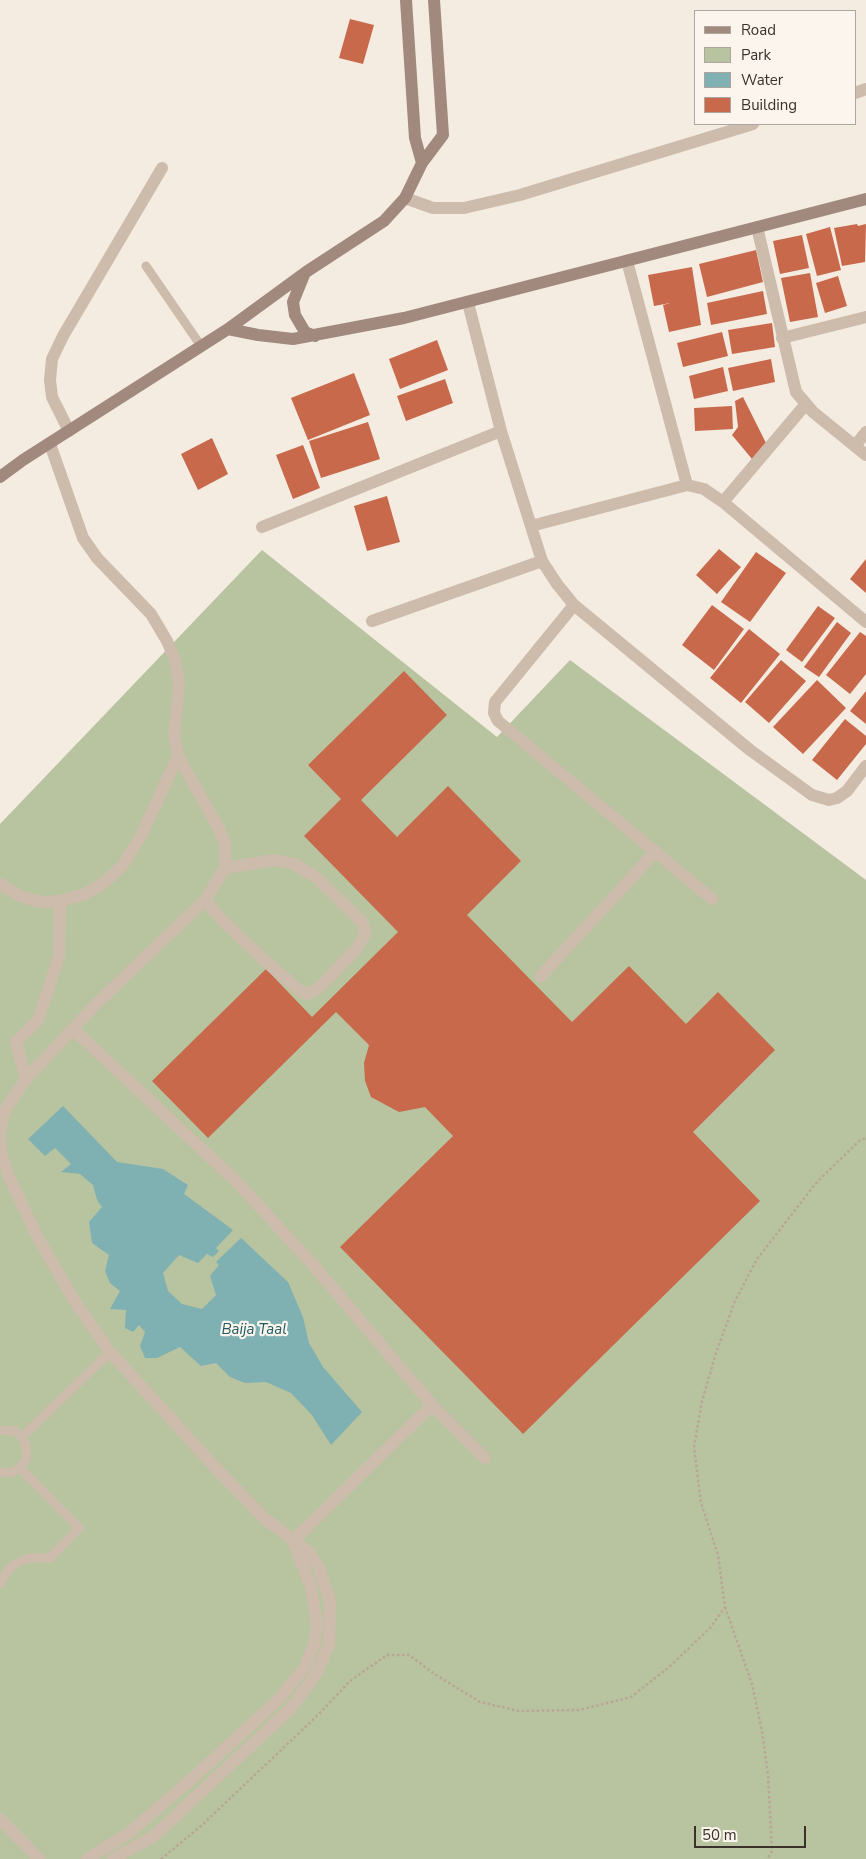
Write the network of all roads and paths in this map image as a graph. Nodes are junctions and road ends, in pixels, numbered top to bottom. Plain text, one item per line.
1 (406, 0) edge
2 (434, 0) edge
3 (750, 125) edge
4 (422, 163) junction
5 (162, 168) dead end
6 (405, 198) junction
7 (866, 199) edge
8 (757, 227) junction
9 (627, 260) junction
10 (146, 266) dead end
11 (306, 272) junction
12 (468, 303) junction
13 (866, 317) edge
14 (228, 329) junction
15 (315, 336) junction
16 (782, 338) junction
17 (201, 346) junction
18 (806, 404) junction
19 (69, 431) junction
20 (501, 431) junction
21 (866, 432) edge
22 (50, 444) junction
23 (855, 446) junction
24 (866, 455) edge
25 (0, 478) edge
26 (687, 485) junction
27 (723, 502) junction
28 (531, 526) junction
29 (262, 527) dead end
30 (542, 561) junction
31 (574, 605) junction
32 (372, 621) dead end
33 (866, 622) edge
34 (178, 756) junction
35 (866, 766) edge
36 (656, 850) junction
37 (225, 868) junction
38 (0, 884) edge
39 (712, 899) dead end
40 (205, 900) junction
41 (60, 901) junction
42 (541, 976) dead end
43 (73, 1029) junction
44 (26, 1079) junction
45 (1, 1116) edge
46 (0, 1132) edge
47 (0, 1136) edge
48 (866, 1138) edge
49 (110, 1352) junction
50 (432, 1405) junction
51 (0, 1430) edge
52 (22, 1437) junction
53 (485, 1458) dead end
54 (20, 1468) junction
55 (0, 1472) edge
56 (293, 1541) junction
57 (0, 1584) edge
58 (725, 1607) junction
59 (0, 1819) edge
60 (39, 1859) edge
61 (87, 1859) edge
62 (113, 1859) edge
63 (161, 1859) edge
64 (767, 1859) edge

1 - 4 main road
2 - 4 main road
3 - 6 street
4 - 6 main road
5 - 19 street
6 - 11 main road
7 - 8 main road
8 - 9 main road
8 - 16 street
9 - 12 main road
9 - 26 street
10 - 17 lane
11 - 14 main road
11 - 15 main road
12 - 15 main road
12 - 20 street
13 - 16 street
14 - 15 main road
14 - 17 main road
16 - 18 street
17 - 19 main road
18 - 23 street
18 - 27 street
19 - 22 main road
20 - 28 street
20 - 29 street
21 - 23 street
22 - 25 main road
22 - 34 street
23 - 24 street
26 - 27 street
26 - 28 street
27 - 33 street
28 - 30 street
30 - 31 street
30 - 32 street
31 - 35 street
31 - 36 street
34 - 37 street
34 - 41 street
36 - 39 street
36 - 42 street
37 - 40 street
37 - 40 street
38 - 41 street
40 - 43 street
41 - 44 street
43 - 44 street
43 - 50 street
44 - 45 street
45 - 46 street
47 - 49 street
48 - 58 path
49 - 52 lane
49 - 56 street
50 - 53 street
50 - 56 street
51 - 52 lane
52 - 54 lane
54 - 55 lane
54 - 57 lane
56 - 61 street
56 - 62 street
58 - 63 path
58 - 64 path
59 - 60 street

